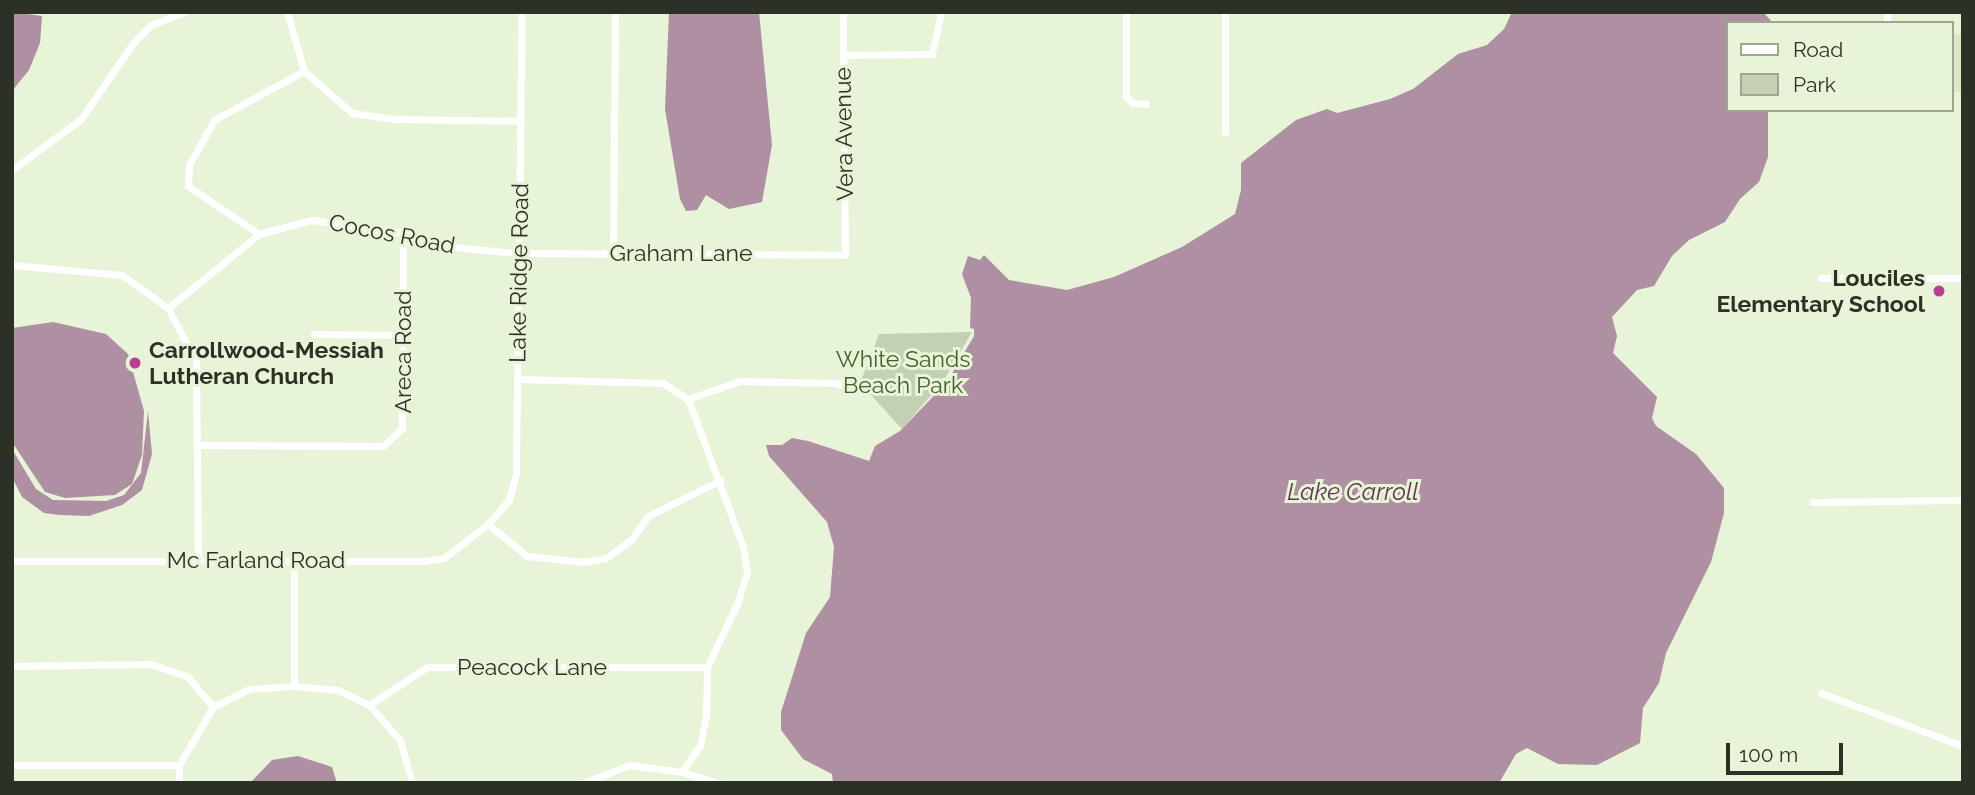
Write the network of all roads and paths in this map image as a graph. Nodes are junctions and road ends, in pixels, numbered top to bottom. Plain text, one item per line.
1 (185, 12) edge
2 (286, 12) edge
3 (522, 12) edge
4 (615, 12) edge
5 (843, 12) edge
6 (941, 12) edge
7 (1126, 12) edge
8 (1225, 12) edge
9 (843, 55) junction
10 (304, 71) junction
11 (1146, 104) dead end
12 (521, 121) junction
13 (1225, 132) dead end
14 (12, 170) edge
15 (404, 233) junction
16 (259, 234) junction
17 (517, 253) junction
18 (613, 253) junction
19 (845, 255) joint
20 (12, 265) edge
21 (1821, 278) dead end
22 (1963, 278) edge
23 (169, 308) junction
24 (314, 334) dead end
25 (403, 335) junction
26 (517, 379) junction
27 (852, 389) dead end
28 (688, 399) junction
29 (199, 445) junction
30 (722, 480) junction
31 (1963, 500) edge
32 (1812, 502) dead end
33 (488, 524) junction
34 (198, 559) junction
35 (294, 559) junction
36 (12, 561) edge
37 (12, 666) edge
38 (707, 667) junction
39 (294, 686) junction
40 (1821, 693) dead end
41 (369, 705) junction
42 (213, 707) junction
43 (1963, 746) edge
44 (12, 765) edge
45 (179, 765) junction
46 (682, 772) junction
47 (179, 783) edge
48 (412, 783) edge
49 (583, 783) edge
50 (719, 783) edge

1 - 14 street
2 - 10 street
3 - 12 street, Lake Ridge Road
4 - 18 street
5 - 9 street, Vera Avenue
6 - 9 street
7 - 11 street
8 - 13 street
9 - 19 street, Vera Avenue
10 - 12 street
10 - 16 street
12 - 17 street, Lake Ridge Road
15 - 16 street, Cocos Road
15 - 17 street, Cocos Road
15 - 25 street, Areca Road
16 - 23 street, Cocos Road
17 - 18 street, Graham Lane
17 - 26 street, Lake Ridge Road
18 - 19 street, Graham Lane
20 - 23 street
21 - 22 street
23 - 29 street
24 - 25 street
25 - 29 street, Areca Road
26 - 28 street
26 - 33 street, Lake Ridge Road
27 - 28 street
28 - 30 street
29 - 34 street
30 - 33 street
30 - 38 street
31 - 32 street
33 - 35 street, Mc Farland Road
34 - 35 street, Mc Farland Road
34 - 36 street, Mc Farland Road
35 - 39 street
37 - 42 street
38 - 41 street, Peacock Lane
38 - 46 street
39 - 41 street
39 - 42 street
40 - 43 street
41 - 48 street
42 - 45 street
44 - 45 street
45 - 47 street
46 - 49 street
46 - 50 street

